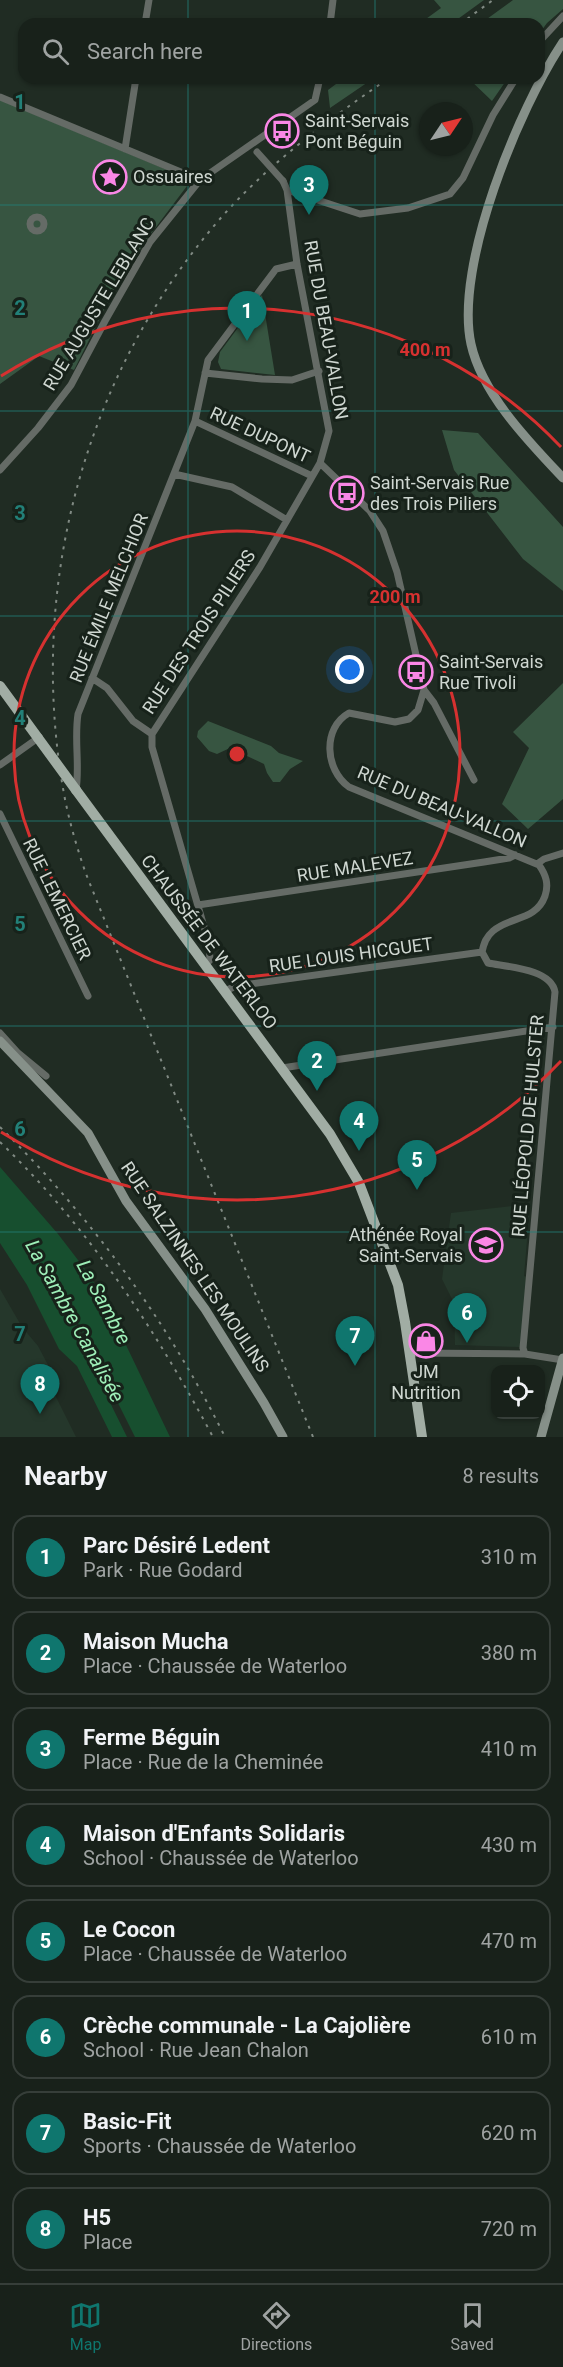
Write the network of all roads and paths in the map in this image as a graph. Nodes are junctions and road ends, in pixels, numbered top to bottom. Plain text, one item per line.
1 (149, 0) edge
2 (333, 0) edge
3 (563, 16) edge
4 (146, 18) edge
5 (331, 18) edge
6 (545, 36) edge
7 (563, 42) edge
8 (545, 73) edge
9 (135, 84) edge
10 (319, 84) edge
11 (512, 84) edge
12 (540, 84) edge
13 (0, 97) edge
14 (125, 148) junction
15 (254, 148) junction
16 (200, 180) junction
17 (287, 190) junction
18 (297, 264) junction
19 (319, 371) junction
20 (205, 373) junction
21 (195, 421) junction
22 (320, 463) junction
23 (0, 470) edge
24 (174, 474) junction
25 (312, 476) junction
26 (563, 478) edge
27 (287, 520) junction
28 (92, 678) junction
29 (0, 686) edge
30 (423, 690) junction
31 (152, 735) junction
32 (38, 738) junction
33 (0, 765) edge
34 (474, 780) dead end
35 (76, 790) junction
36 (0, 814) edge
37 (563, 853) edge
38 (515, 855) junction
39 (537, 864) junction
40 (198, 905) junction
41 (482, 952) junction
42 (205, 965) junction
43 (225, 991) junction
44 (88, 996) dead end
45 (553, 1028) junction
46 (0, 1033) edge
47 (0, 1041) edge
48 (282, 1068) junction
49 (46, 1076) dead end
50 (410, 1353) junction
51 (525, 1354) junction
52 (563, 1359) edge
53 (283, 1437) edge
54 (422, 1437) edge
55 (541, 1437) edge

1 - 4 street
2 - 5 street
3 - 6 street
7 - 8 main road
9 - 14 street
10 - 15 street, RUE AUGUSTE LEBLANC
11 - 17 street
12 - 26 main road
13 - 14 street
14 - 16 street
15 - 16 street, RUE AUGUSTE LEBLANC
15 - 17 street, RUE DU BEAU-VALLON, bridge
16 - 23 street, RUE AUGUSTE LEBLANC
17 - 18 street, RUE DU BEAU-VALLON
18 - 19 street, RUE DU BEAU-VALLON
18 - 20 street, RUE ÉMILE MELCHIOR
19 - 20 street
19 - 22 street, RUE DU BEAU-VALLON
20 - 21 street, RUE ÉMILE MELCHIOR
21 - 24 street, RUE ÉMILE MELCHIOR
21 - 25 street, RUE DUPONT
22 - 25 street, RUE DES TROIS PILIERS
22 - 30 street
24 - 27 street
24 - 28 street, RUE ÉMILE MELCHIOR
25 - 27 street, RUE DES TROIS PILIERS
27 - 31 street, RUE DES TROIS PILIERS
28 - 31 street
28 - 35 street, RUE ÉMILE MELCHIOR
29 - 32 main road, CHAUSSÉE DE WATERLOO
30 - 34 street
30 - 38 street, RUE DU BEAU-VALLON
31 - 40 street, RUE DES TROIS PILIERS
32 - 33 street
32 - 35 main road, CHAUSSÉE DE WATERLOO, bridge
35 - 42 main road, CHAUSSÉE DE WATERLOO
36 - 44 street, RUE LEMERCIER
37 - 39 street
38 - 39 street, RUE DU BEAU-VALLON
38 - 40 street, RUE MALEVEZ
39 - 41 street, RUE DU BEAU-VALLON
40 - 42 street, RUE DES TROIS PILIERS
41 - 43 street, RUE LOUIS HICGUET
41 - 45 street, RUE LÉOPOLD DE HULSTER
42 - 43 main road, CHAUSSÉE DE WATERLOO
43 - 48 main road, CHAUSSÉE DE WATERLOO
45 - 48 street
45 - 51 street, RUE LÉOPOLD DE HULSTER
46 - 49 street
47 - 53 main road, RUE SALZINNES LES MOULINS
48 - 50 main road, CHAUSSÉE DE WATERLOO
50 - 51 street
50 - 54 main road, CHAUSSÉE DE WATERLOO
51 - 52 street
52 - 55 main road

